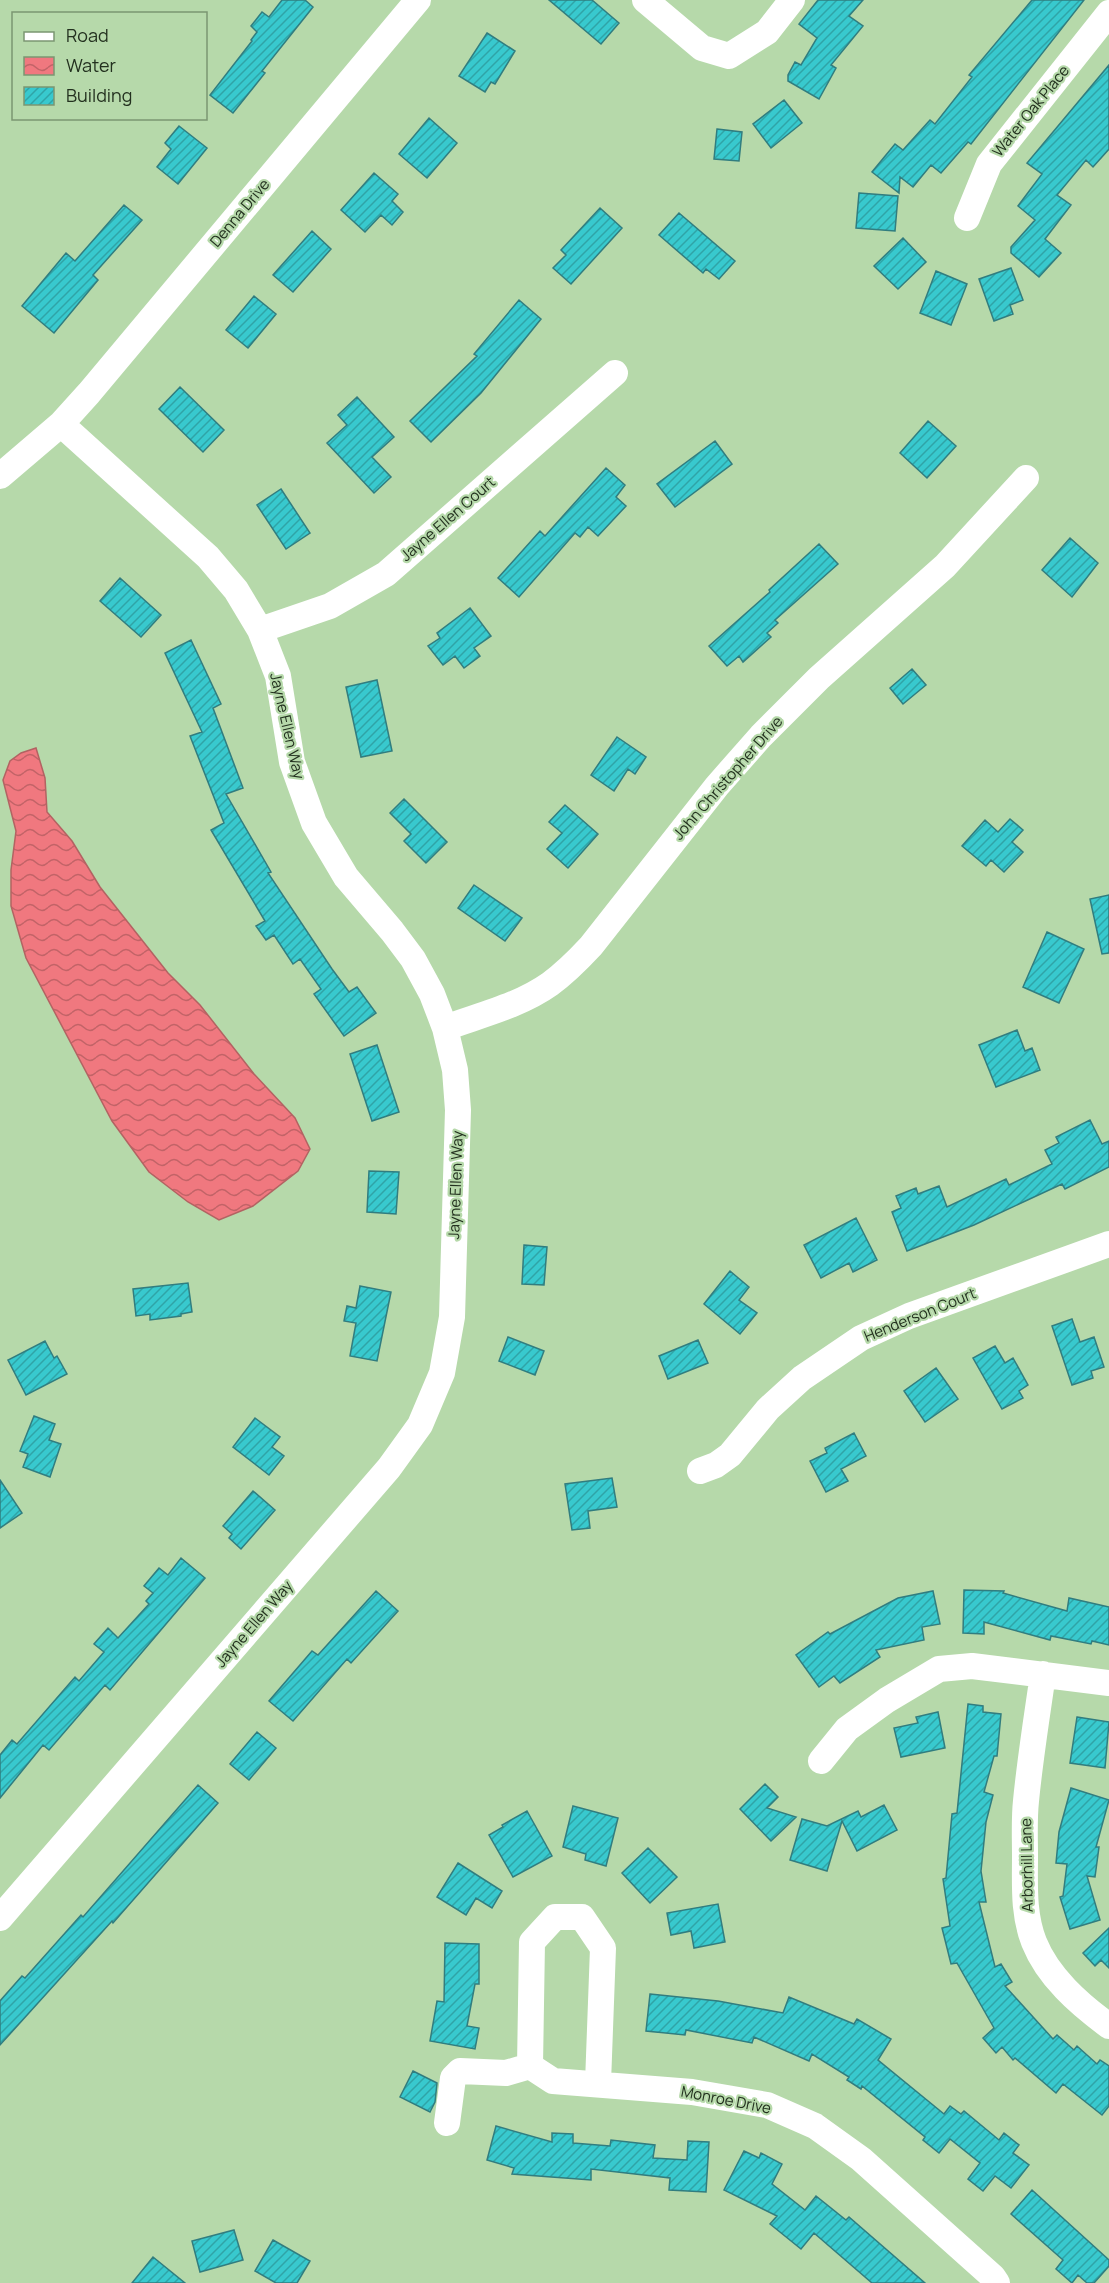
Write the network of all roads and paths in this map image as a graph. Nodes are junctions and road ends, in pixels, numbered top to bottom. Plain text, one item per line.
1 (418, 0) edge
2 (645, 0) edge
3 (792, 0) edge
4 (1109, 13) edge
5 (967, 218) dead end
6 (615, 373) dead end
7 (61, 424) junction
8 (0, 476) edge
9 (1026, 478) dead end
10 (260, 630) junction
11 (445, 1028) junction
12 (1109, 1244) edge
13 (700, 1471) dead end
14 (1043, 1674) junction
15 (1109, 1683) edge
16 (821, 1761) dead end
17 (0, 1918) edge
18 (1109, 2026) edge
19 (518, 2070) junction
20 (598, 2084) junction
21 (447, 2123) dead end
22 (998, 2283) edge

1 - 7 street, Denna Drive
2 - 3 street
4 - 5 street, Water Oak Place
6 - 10 street, Jayne Ellen Court
7 - 8 street, Denna Drive
7 - 10 street, Jayne Ellen Way
9 - 11 street, John Christopher Drive
10 - 11 street, Jayne Ellen Way
11 - 17 street, Jayne Ellen Way
12 - 13 street, Henderson Court
14 - 15 street
14 - 16 street
14 - 18 street, Arborhill Lane
19 - 20 street, Monroe Drive
19 - 20 street
19 - 21 street
20 - 22 street, Monroe Drive

